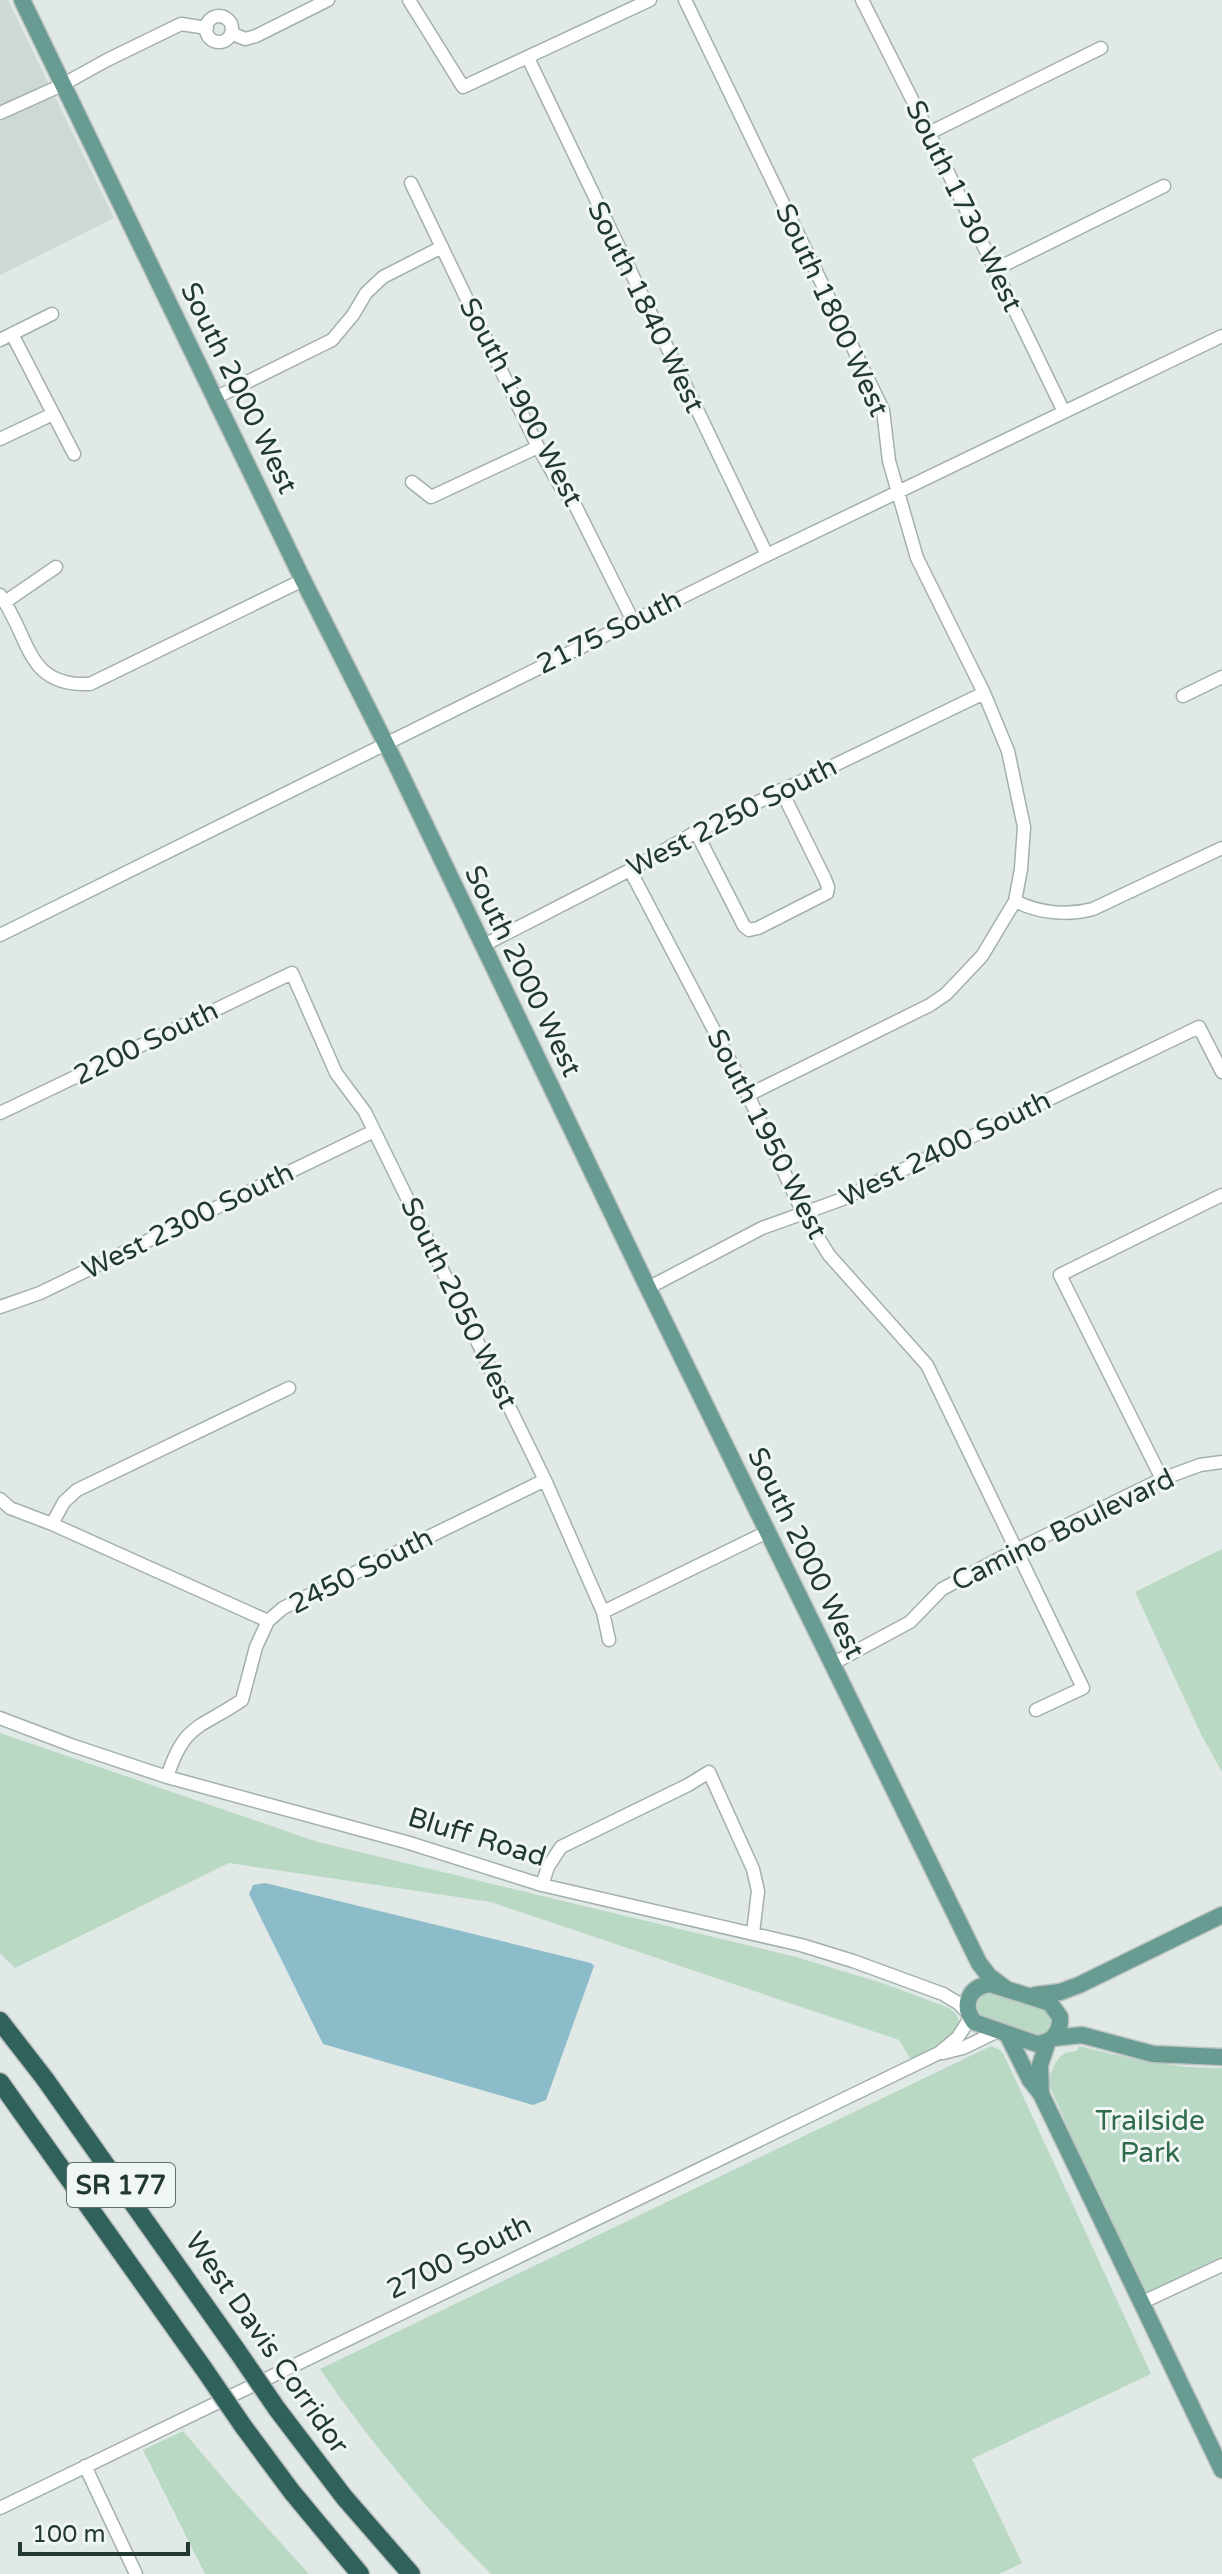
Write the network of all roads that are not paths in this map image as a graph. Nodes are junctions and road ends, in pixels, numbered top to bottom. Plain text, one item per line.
1 (22, 0) edge
2 (328, 0) edge
3 (409, 0) edge
4 (650, 0) edge
5 (685, 0) edge
6 (862, 0) edge
7 (207, 28) junction
8 (231, 33) junction
9 (1101, 48) dead end
10 (528, 58) junction
11 (62, 85) junction
12 (0, 113) edge
13 (929, 133) junction
14 (411, 183) dead end
15 (1164, 186) dead end
16 (442, 247) junction
17 (994, 270) junction
18 (52, 314) dead end
19 (12, 334) junction
20 (1222, 336) edge
21 (0, 340) edge
22 (215, 398) junction
23 (1064, 412) junction
24 (53, 414) junction
25 (0, 439) edge
26 (538, 447) junction
27 (74, 454) dead end
28 (412, 482) dead end
29 (898, 492) junction
30 (767, 555) junction
31 (56, 567) dead end
32 (303, 580) junction
33 (2, 599) edge
34 (633, 621) junction
35 (1222, 677) edge
36 (984, 693) junction
37 (1183, 696) dead end
38 (385, 743) junction
39 (781, 790) junction
40 (696, 832) junction
41 (1222, 848) edge
42 (630, 870) junction
43 (1015, 901) junction
44 (0, 935) edge
45 (482, 946) junction
46 (292, 973) joint
47 (1222, 1072) edge
48 (748, 1095) junction
49 (0, 1113) edge
50 (374, 1131) junction
51 (1222, 1195) edge
52 (804, 1215) junction
53 (648, 1288) junction
54 (0, 1307) edge
55 (289, 1388) dead end
56 (1222, 1462) edge
57 (1162, 1479) junction
58 (545, 1480) junction
59 (0, 1499) edge
60 (52, 1524) junction
61 (767, 1532) junction
62 (1016, 1550) junction
63 (603, 1612) junction
64 (268, 1621) junction
65 (609, 1640) dead end
66 (832, 1664) junction
67 (1036, 1710) dead end
68 (0, 1718) edge
69 (167, 1777) junction
70 (542, 1885) junction
71 (1222, 1915) edge
72 (753, 1933) junction
73 (979, 1963) junction
74 (1079, 1985) junction
75 (1005, 1988) junction
76 (973, 1991) junction
77 (943, 1994) junction
78 (1026, 1995) junction
79 (1059, 2014) junction
80 (969, 2015) junction
81 (0, 2021) edge
82 (1002, 2033) junction
83 (1091, 2037) junction
84 (1050, 2040) junction
85 (939, 2053) junction
86 (1222, 2057) edge
87 (0, 2082) edge
88 (1041, 2094) junction
89 (1222, 2265) edge
90 (1143, 2302) junction
91 (1218, 2450) edge
92 (85, 2466) junction
93 (1222, 2470) edge
94 (0, 2508) edge
95 (136, 2574) edge
96 (360, 2574) edge
97 (411, 2574) edge

1 - 11 main road, South 2000 West
2 - 8 street
3 - 10 street
4 - 10 street
5 - 29 street, South 1800 West
6 - 13 street, South 1730 West
7 - 8 street
7 - 8 street
7 - 11 street
9 - 13 street
10 - 30 street, South 1840 West
11 - 12 street
11 - 22 main road, South 2000 West
13 - 17 street, South 1730 West
14 - 16 street, South 1900 West
15 - 17 street
16 - 22 street
16 - 26 street, South 1900 West
17 - 23 street, South 1730 West
18 - 19 street
19 - 21 street
19 - 24 street
20 - 23 street, 2175 South
22 - 32 main road, South 2000 West
23 - 29 street, 2175 South
24 - 25 street
24 - 27 street
26 - 28 street
26 - 34 street, South 1900 West
29 - 30 street, 2175 South
29 - 36 street, South 1800 West
30 - 34 street, 2175 South
31 - 33 street
32 - 33 street
32 - 38 main road, South 2000 West
34 - 38 street, 2175 South
35 - 37 street
36 - 39 street, West 2250 South
36 - 43 street, South 1800 West
38 - 44 street, 2175 South
38 - 45 main road, South 2000 West
39 - 40 street, West 2250 South
39 - 40 street
40 - 42 street, West 2250 South
41 - 43 street
42 - 45 street, West 2250 South
42 - 48 street, South 1950 West
43 - 48 street
45 - 53 main road, South 2000 West
46 - 49 street, 2200 South
46 - 50 street, South 2050 West
47 - 52 street, West 2400 South
48 - 52 street, South 1950 West
50 - 54 street, West 2300 South
50 - 58 street, South 2050 West
51 - 57 street
52 - 53 street, West 2400 South
52 - 62 street, South 1950 West
53 - 61 main road, South 2000 West
55 - 60 street
56 - 57 street, Camino Boulevard
57 - 62 street, Camino Boulevard
58 - 63 street, South 2050 West
58 - 64 street, 2450 South
59 - 60 street
60 - 64 street
61 - 63 street
61 - 66 main road, South 2000 West
62 - 66 street, Camino Boulevard
62 - 67 street, South 1950 West
63 - 65 street, South 2050 West
64 - 69 street, 2450 South
66 - 73 main road, South 2000 West
68 - 69 street, Bluff Road
69 - 70 street, Bluff Road
70 - 72 street, Bluff Road
70 - 72 street
71 - 74 main road
72 - 77 street, Bluff Road
73 - 75 main road, South 2000 West
73 - 76 main road
74 - 78 main road
74 - 79 main road
75 - 76 main road
75 - 78 main road
76 - 77 street, Bluff Road
76 - 80 main road
77 - 80 street, Bluff Road
78 - 79 main road
79 - 83 main road
79 - 84 main road
80 - 82 main road
80 - 85 street
81 - 97 highway, West Davis Corridor / SR 177, bridge
82 - 84 main road
82 - 85 street
82 - 88 main road
83 - 84 main road
83 - 86 main road
84 - 88 main road
85 - 92 street, 2700 South
87 - 96 highway, SR 177, bridge
88 - 90 main road
89 - 90 street
90 - 91 main road
91 - 93 main road
92 - 94 street, 2700 South
92 - 95 street

